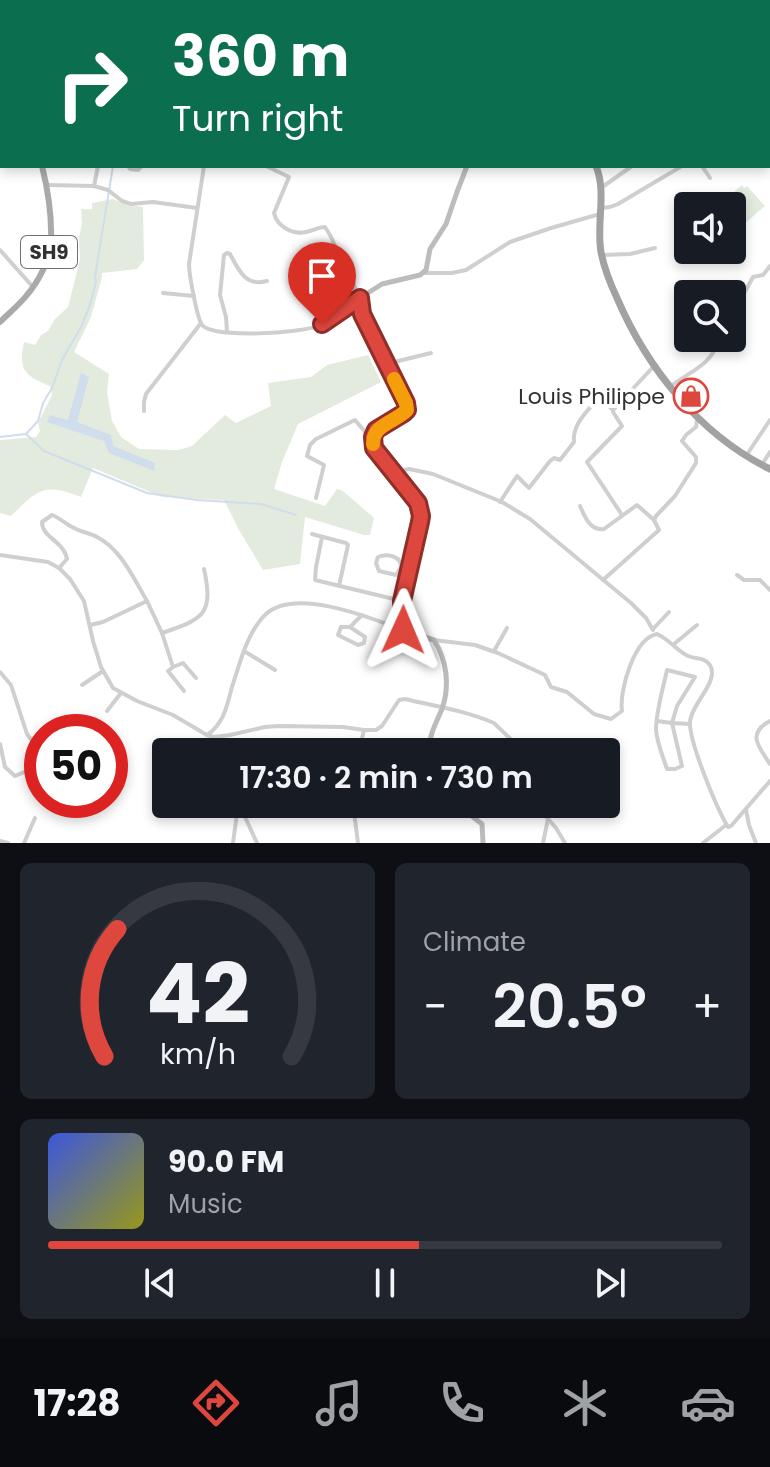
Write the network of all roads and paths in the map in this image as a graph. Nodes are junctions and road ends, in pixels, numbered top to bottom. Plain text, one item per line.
1 (42, 168) edge
2 (98, 168) edge
3 (204, 168) edge
4 (270, 168) edge
5 (466, 168) edge
6 (596, 168) edge
7 (629, 168) edge
8 (679, 168) edge
9 (703, 168) edge
10 (710, 178) dead end
11 (47, 185) junction
12 (94, 186) junction
13 (601, 188) junction
14 (197, 208) junction
15 (600, 211) junction
16 (655, 248) dead end
17 (0, 250) edge
18 (601, 255) junction
19 (770, 266) edge
20 (423, 273) junction
21 (267, 281) dead end
22 (33, 287) junction
23 (746, 290) edge
24 (163, 293) dead end
25 (194, 296) junction
26 (360, 298) junction
27 (0, 322) edge
28 (201, 323) junction
29 (227, 332) junction
30 (712, 352) edge
31 (431, 353) dead end
32 (386, 364) junction
33 (654, 366) junction
34 (669, 388) junction
35 (686, 405) junction
36 (613, 410) junction
37 (144, 411) dead end
38 (770, 420) edge
39 (373, 442) junction
40 (770, 452) edge
41 (746, 456) junction
42 (761, 465) junction
43 (770, 469) edge
44 (393, 473) junction
45 (316, 498) dead end
46 (500, 502) junction
47 (580, 506) dead end
48 (622, 515) junction
49 (654, 520) junction
50 (312, 534) dead end
51 (322, 537) junction
52 (0, 555) edge
53 (59, 568) junction
54 (405, 568) junction
55 (204, 569) dead end
56 (737, 575) dead end
57 (603, 580) junction
58 (339, 586) junction
59 (770, 590) edge
60 (147, 601) junction
61 (402, 601) junction
62 (669, 612) dead end
63 (362, 615) junction
64 (90, 625) junction
65 (697, 625) dead end
66 (350, 627) junction
67 (507, 628) dead end
68 (403, 630) junction
69 (652, 632) junction
70 (162, 633) junction
71 (434, 640) junction
72 (674, 644) junction
73 (244, 651) junction
74 (494, 651) junction
75 (173, 667) junction
76 (275, 670) dead end
77 (1, 671) edge
78 (103, 671) junction
79 (196, 678) dead end
80 (82, 685) dead end
81 (184, 691) dead end
82 (121, 693) junction
83 (442, 708) junction
84 (107, 711) dead end
85 (657, 721) junction
86 (770, 721) edge
87 (672, 723) junction
88 (690, 724) junction
89 (364, 730) junction
90 (207, 735) junction
91 (214, 737) joint
92 (362, 738) edge
93 (430, 738) edge
94 (510, 738) edge
95 (0, 744) edge
96 (770, 764) edge
97 (770, 781) edge
98 (746, 810) junction
99 (35, 818) dead end
100 (237, 818) edge
101 (245, 818) edge
102 (355, 818) edge
103 (474, 818) edge
104 (548, 819) joint
105 (726, 825) junction
106 (0, 841) edge
107 (234, 841) edge
108 (8, 843) edge
109 (24, 843) edge
110 (257, 843) edge
111 (358, 843) edge
112 (483, 843) edge
113 (543, 843) edge
114 (565, 843) edge
115 (703, 843) edge
116 (756, 843) edge

1 - 11 main road, SH9
2 - 12 street
3 - 14 street
4 - 26 street
5 - 20 main road
6 - 13 highway
7 - 13 street
8 - 15 street
9 - 10 street
11 - 12 street
11 - 22 main road, SH9
12 - 14 street
13 - 15 highway
14 - 25 street
15 - 18 highway
15 - 20 street
16 - 18 street
17 - 22 street
18 - 33 highway
19 - 23 street
20 - 26 main road
21 - 29 street
22 - 27 main road, SH9
24 - 25 street
25 - 28 street
26 - 29 street
26 - 32 main road
28 - 29 street
28 - 37 street
30 - 34 street
31 - 32 street
32 - 39 main road
33 - 34 highway
33 - 36 street
34 - 35 highway
35 - 41 highway
35 - 49 street
36 - 46 street
36 - 48 street
38 - 41 street
39 - 44 main road
39 - 45 street
40 - 42 street
41 - 42 highway
42 - 43 highway
44 - 46 street
44 - 54 main road
46 - 57 street
47 - 48 street
48 - 49 street
49 - 57 street
50 - 51 street
51 - 58 street
51 - 58 street
52 - 53 street
53 - 60 street
53 - 64 street
54 - 54 street
54 - 61 main road
55 - 70 street
56 - 59 street
57 - 69 street
58 - 61 street
60 - 64 street
60 - 70 street
61 - 68 main road
62 - 69 street
63 - 66 street
63 - 68 street
63 - 73 street
64 - 78 street
65 - 72 street
66 - 66 street
67 - 74 street
68 - 71 main road
69 - 72 street
69 - 74 street
70 - 75 street
71 - 74 street
71 - 83 main road
72 - 88 street
73 - 76 street
73 - 90 street
75 - 79 street
75 - 81 street
77 - 95 street
78 - 80 street
78 - 82 street
82 - 84 street
82 - 90 street
83 - 89 street
83 - 93 main road
83 - 94 street
85 - 87 street
85 - 87 street
85 - 87 street
86 - 96 street
87 - 88 street
88 - 105 street
89 - 91 street
89 - 92 street
90 - 91 street
97 - 98 street
98 - 105 street
98 - 116 street
99 - 109 street
100 - 107 street
101 - 110 street
102 - 111 street
103 - 112 main road
104 - 113 street
104 - 114 street
105 - 115 street
106 - 108 street

